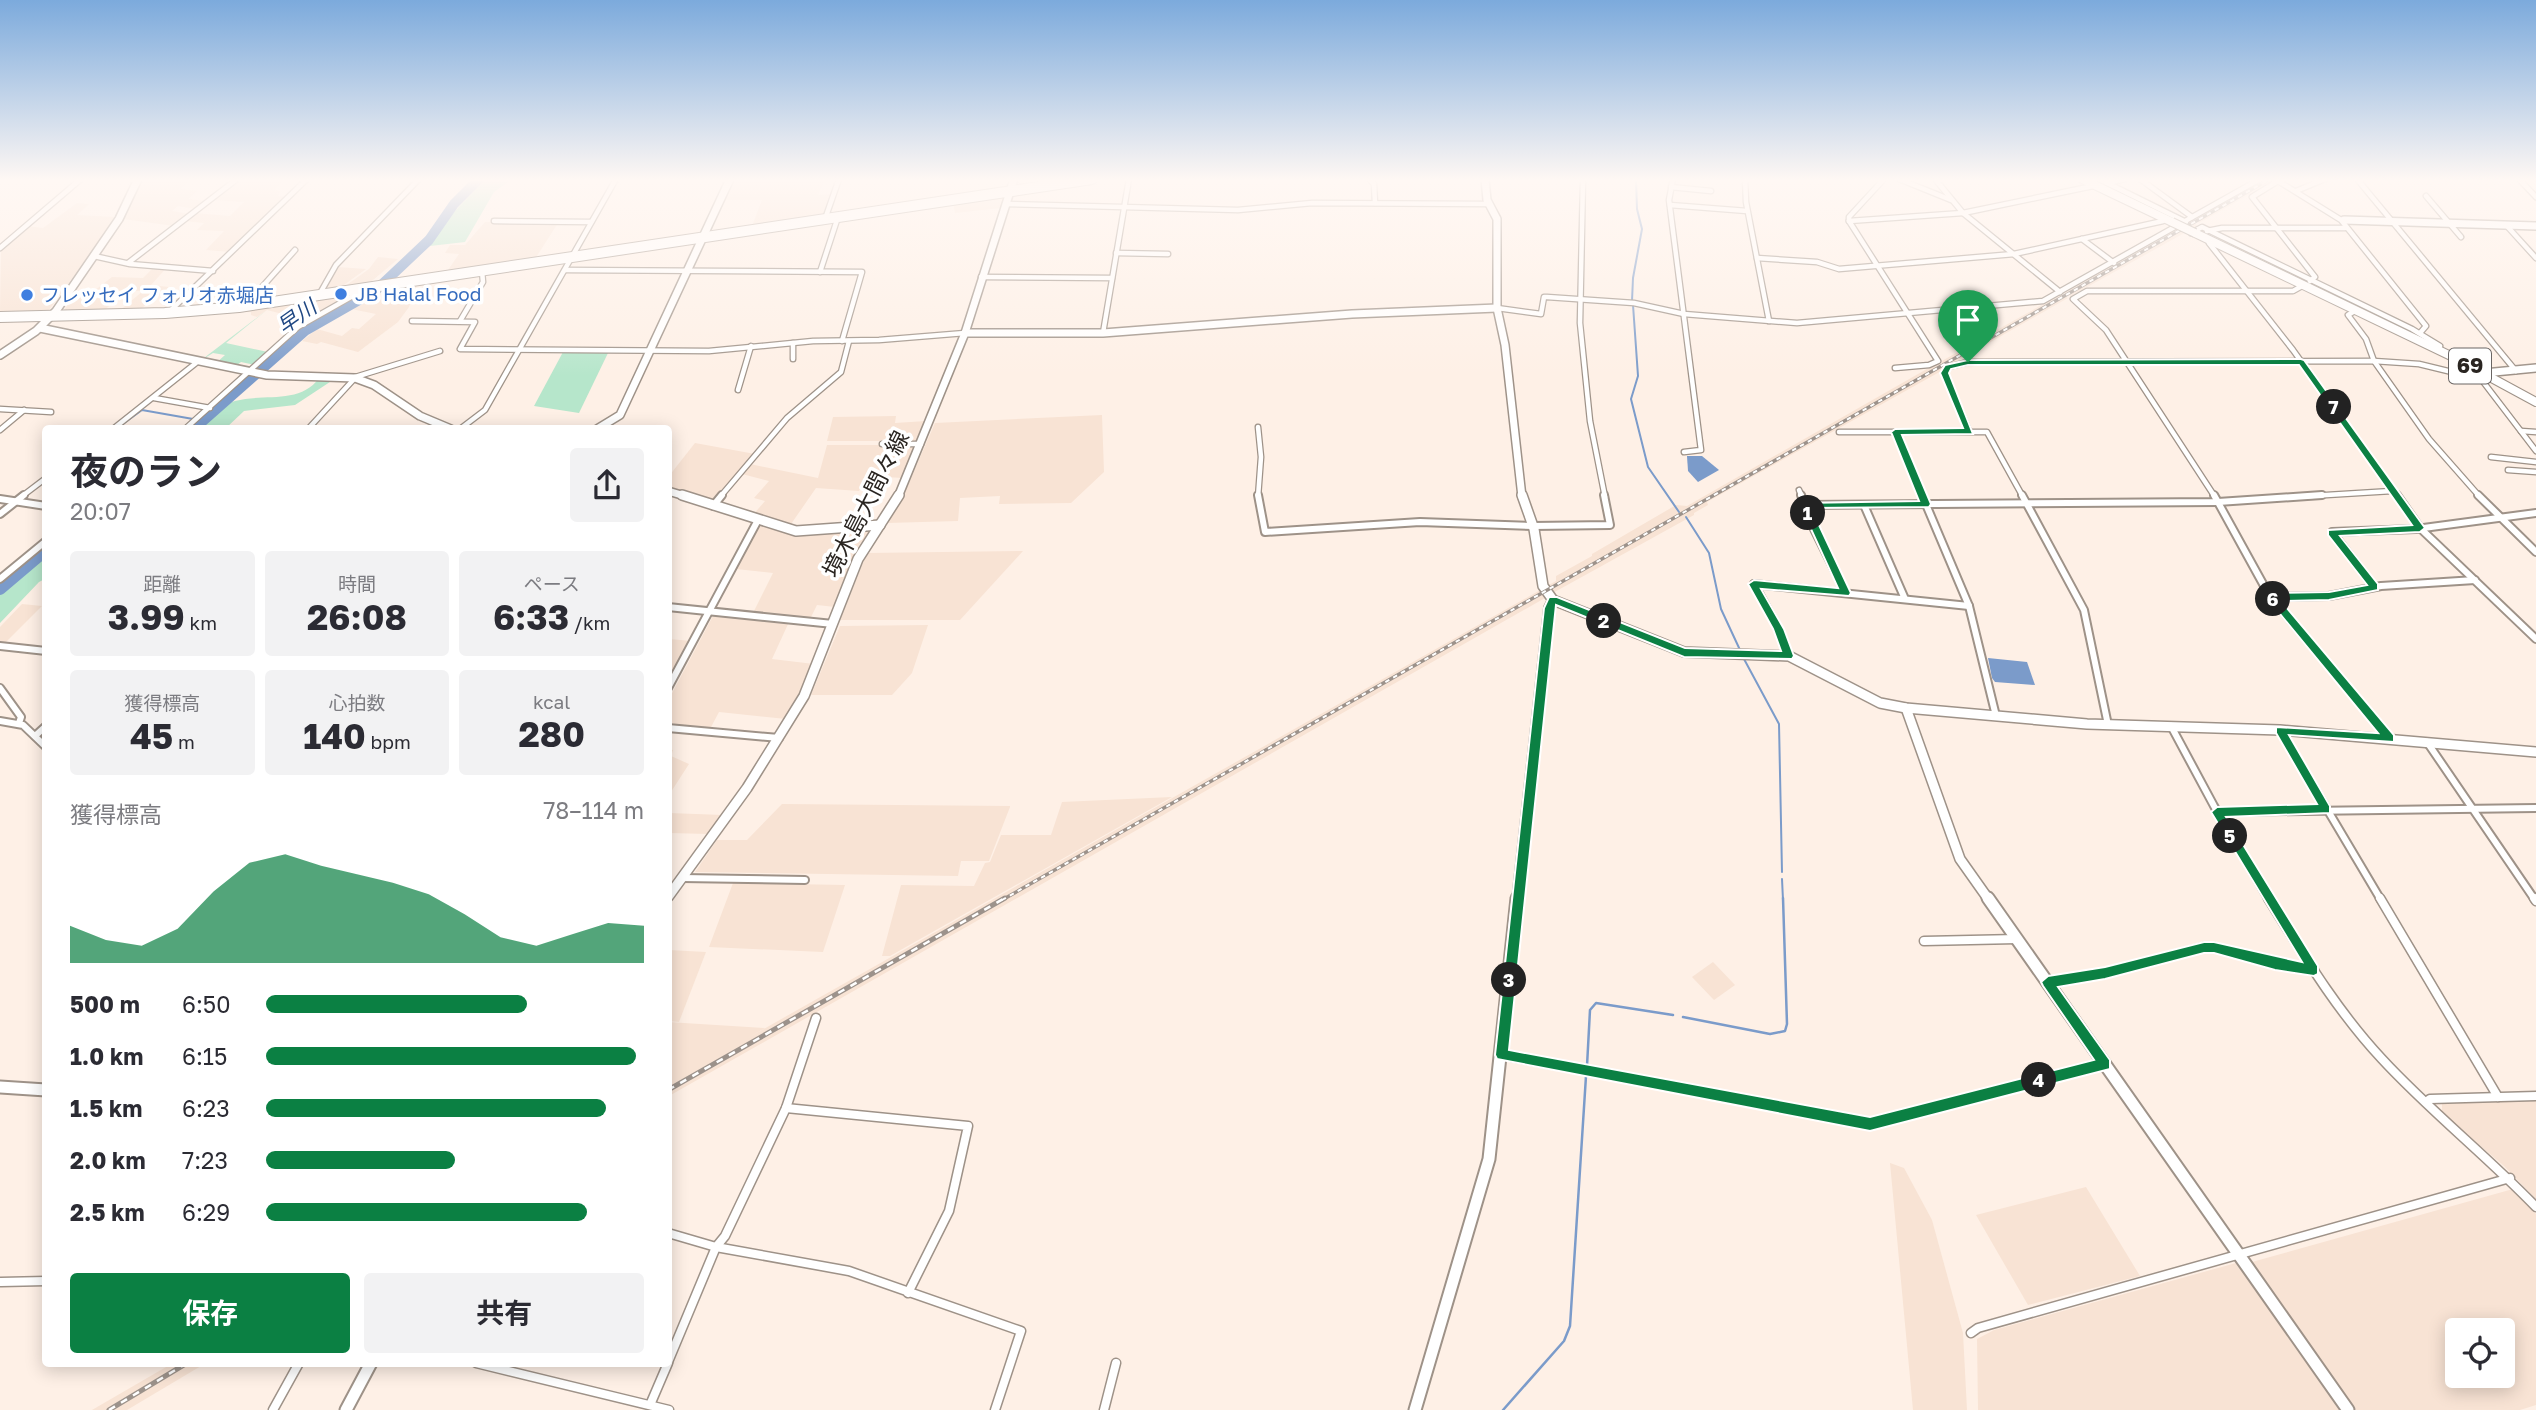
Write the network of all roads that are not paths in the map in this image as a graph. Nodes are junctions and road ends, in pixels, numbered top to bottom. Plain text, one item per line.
1 (102, 245) edge
2 (153, 245) edge
3 (240, 245) edge
4 (355, 245) edge
5 (579, 245) edge
6 (652, 245) edge
7 (699, 245) edge
8 (829, 245) edge
9 (992, 245) edge
10 (1117, 245) edge
11 (1498, 245) edge
12 (1581, 245) edge
13 (1675, 245) edge
14 (1754, 245) edge
15 (1864, 245) edge
16 (2002, 245) edge
17 (2056, 245) edge
18 (2090, 245) edge
19 (2140, 245) edge
20 (2212, 245) edge
21 (2227, 245) edge
22 (2228, 245) edge
23 (2229, 245) edge
24 (2289, 245) edge
25 (2361, 245) edge
26 (2412, 245) edge
27 (2524, 245) edge
28 (295, 250) dead end
29 (2217, 251) junction
30 (1116, 253) junction
31 (1168, 254) dead end
32 (2014, 254) junction
33 (94, 256) junction
34 (572, 257) junction
35 (1757, 258) junction
36 (2536, 258) edge
37 (2114, 263) junction
38 (128, 264) junction
39 (1878, 266) junction
40 (565, 270) junction
41 (213, 271) junction
42 (482, 271) junction
43 (687, 271) junction
44 (820, 272) junction
45 (981, 277) junction
46 (1112, 278) junction
47 (2310, 281) junction
48 (2301, 287) junction
49 (368, 288) junction
50 (2245, 291) junction
51 (2060, 292) junction
52 (319, 295) junction
53 (1579, 299) junction
54 (245, 306) junction
55 (1497, 308) junction
56 (2353, 312) junction
57 (169, 313) junction
58 (1908, 313) junction
59 (1684, 314) junction
60 (52, 316) junction
61 (0, 317) edge
62 (412, 321) dead end
63 (460, 321) junction
64 (1769, 321) junction
65 (40, 328) junction
66 (965, 333) junction
67 (1103, 333) junction
68 (2420, 333) junction
69 (845, 341) junction
70 (793, 343) junction
71 (751, 346) junction
72 (2430, 346) junction
73 (2440, 346) junction
74 (0, 349) edge
75 (9, 349) junction
76 (519, 350) junction
77 (440, 351) dead end
78 (650, 351) junction
79 (0, 355) edge
80 (793, 359) dead end
81 (2126, 361) junction
82 (2374, 361) junction
83 (2301, 362) junction
84 (196, 363) junction
85 (1895, 368) dead end
86 (2536, 368) edge
87 (2516, 371) junction
88 (251, 373) junction
89 (2496, 373) junction
90 (2483, 376) junction
91 (354, 378) junction
92 (738, 390) dead end
93 (2536, 396) edge
94 (154, 398) junction
95 (2536, 402) edge
96 (210, 408) junction
97 (0, 410) edge
98 (24, 410) junction
99 (51, 412) dead end
100 (119, 425) edge
101 (190, 425) edge
102 (312, 425) edge
103 (441, 425) edge
104 (466, 425) edge
105 (604, 425) edge
106 (1258, 426) dead end
107 (0, 430) edge
108 (2521, 431) junction
109 (1839, 432) dead end
110 (1895, 432) junction
111 (1969, 432) junction
112 (2536, 432) edge
113 (882, 444) dead end
114 (921, 444) junction
115 (2536, 451) edge
116 (1684, 452) dead end
117 (2490, 457) dead end
118 (2536, 461) edge
119 (2508, 470) dead end
120 (2536, 472) edge
121 (42, 481) edge
122 (1799, 490) dead end
123 (2392, 491) junction
124 (672, 492) edge
125 (0, 499) edge
126 (15, 501) junction
127 (2218, 502) junction
128 (2028, 503) junction
129 (1926, 504) junction
130 (42, 505) edge
131 (1805, 505) junction
132 (1864, 505) junction
133 (713, 506) junction
134 (2536, 513) edge
135 (0, 514) edge
136 (2498, 517) junction
137 (758, 520) junction
138 (880, 525) junction
139 (1533, 526) junction
140 (2420, 528) junction
141 (42, 544) edge
142 (2536, 552) edge
143 (0, 579) edge
144 (2475, 580) junction
145 (2374, 587) junction
146 (1846, 593) junction
147 (2271, 597) junction
148 (1905, 599) junction
149 (1553, 600) junction
150 (1969, 606) junction
151 (672, 607) edge
152 (712, 611) junction
153 (832, 624) junction
154 (2536, 639) edge
155 (0, 646) edge
156 (42, 651) edge
157 (1788, 656) junction
158 (672, 681) edge
159 (0, 688) edge
160 (1906, 708) junction
161 (1996, 716) junction
162 (0, 721) edge
163 (19, 723) junction
164 (2108, 725) junction
165 (2171, 726) junction
166 (672, 727) edge
167 (42, 730) edge
168 (2280, 730) junction
169 (35, 736) junction
170 (779, 738) junction
171 (2390, 739) junction
172 (2427, 742) junction
173 (42, 743) edge
174 (2536, 752) edge
175 (2472, 808) junction
176 (2536, 808) edge
177 (2326, 809) junction
178 (2217, 812) junction
179 (682, 878) junction
180 (805, 880) dead end
181 (672, 892) edge
182 (2536, 901) edge
183 (2017, 939) junction
184 (1924, 941) dead end
185 (2314, 970) junction
186 (2048, 982) junction
187 (816, 1018) dead end
188 (1502, 1055) junction
189 (2105, 1064) junction
190 (0, 1087) edge
191 (42, 1090) edge
192 (2536, 1096) edge
193 (2498, 1097) junction
194 (2426, 1102) junction
195 (786, 1108) junction
196 (2510, 1178) junction
197 (2536, 1207) edge
198 (672, 1234) edge
199 (716, 1247) junction
200 (2239, 1255) junction
201 (42, 1281) edge
202 (1, 1282) edge
203 (908, 1293) junction
204 (1971, 1333) dead end
205 (672, 1353) edge
206 (1116, 1363) dead end
207 (297, 1367) edge
208 (369, 1367) edge
209 (494, 1367) edge
210 (666, 1367) edge
211 (650, 1405) junction
212 (628, 1406) edge
213 (274, 1410) edge
214 (346, 1410) edge
215 (669, 1410) edge
216 (995, 1410) edge
217 (1104, 1410) edge
218 (1415, 1410) edge
219 (2348, 1410) edge

1 - 33 street
2 - 38 street
3 - 41 street
4 - 52 street
5 - 34 street
6 - 34 highway
7 - 43 street
8 - 44 street
9 - 45 street, 境木島大間々線
10 - 30 street
11 - 55 street
12 - 53 street
13 - 59 street
14 - 35 street
15 - 39 street
16 - 32 street
17 - 32 street
18 - 37 street
19 - 37 street
20 - 29 street
21 - 72 main road, 69
22 - 73 main road, 69
23 - 47 street
24 - 47 street
25 - 68 street
26 - 87 street
27 - 36 street
28 - 54 street
29 - 48 street
29 - 50 street
30 - 31 street
30 - 46 street
32 - 39 street
32 - 51 street
33 - 38 street
33 - 60 street
34 - 40 street
34 - 42 highway
35 - 39 street
35 - 64 street
37 - 51 street
38 - 41 street
39 - 58 street
40 - 43 street
40 - 76 street
41 - 57 street
42 - 49 highway
42 - 63 street
43 - 44 street
43 - 78 street
44 - 69 street
45 - 46 street
45 - 66 street, 境木島大間々線
46 - 67 street
47 - 68 street
48 - 50 street
48 - 56 street
49 - 52 highway
49 - 88 street
50 - 81 street
50 - 83 street
51 - 58 street
52 - 54 highway
53 - 55 street
53 - 59 street
53 - 139 street
54 - 57 highway
55 - 67 street
55 - 139 street
56 - 72 street
56 - 82 street
57 - 60 highway
58 - 64 street
58 - 85 street
59 - 64 street
59 - 116 street
60 - 61 highway
60 - 65 street
62 - 63 street
63 - 76 street
65 - 75 street
65 - 84 street
66 - 67 street
66 - 69 street
66 - 114 street, 境木島大間々線
68 - 73 street
69 - 70 street
69 - 133 street
70 - 71 street
70 - 80 street
71 - 78 street
71 - 92 street
72 - 90 main road, 69
73 - 89 main road, 69
74 - 75 street
75 - 79 street
76 - 78 street
76 - 104 street
77 - 91 street
78 - 105 street
81 - 83 street
81 - 111 street
81 - 127 street
82 - 83 street
82 - 90 street
82 - 136 street
83 - 123 street
84 - 88 street
84 - 94 street
86 - 87 street
87 - 89 street
88 - 91 street
88 - 96 street
89 - 90 street
89 - 93 main road, 69
90 - 95 main road, 69
90 - 108 street
91 - 102 street
91 - 103 street
94 - 96 street
94 - 100 street
96 - 101 street
97 - 98 street
98 - 99 street
98 - 107 street
106 - 139 street
108 - 112 street
108 - 115 street
109 - 110 street
110 - 111 street
110 - 129 street
111 - 128 street
113 - 114 street
114 - 138 street, 境木島大間々線
117 - 118 street
119 - 120 street
121 - 126 street
122 - 131 street
123 - 127 street
123 - 140 street
124 - 133 street
125 - 126 street
126 - 130 street
126 - 135 street
127 - 128 street
127 - 147 street
128 - 129 street
128 - 164 street
129 - 132 street
129 - 150 street
131 - 132 street
131 - 146 street
132 - 148 street
133 - 137 street
134 - 136 street
136 - 140 street
136 - 142 street
137 - 138 street
137 - 152 street
138 - 153 street, 境木島大間々線
139 - 149 street
140 - 144 street
140 - 145 street
141 - 143 street
144 - 145 street
144 - 154 street
145 - 147 street
146 - 148 street
146 - 157 street
147 - 171 street
148 - 150 street
149 - 157 street
149 - 188 street
150 - 161 street
151 - 152 street
152 - 153 street
152 - 158 street
153 - 170 street, 境木島大間々線
155 - 156 street
157 - 160 street
159 - 163 street
160 - 161 street
160 - 183 street
161 - 164 street
162 - 163 street
163 - 169 street
164 - 165 street
165 - 168 street
165 - 178 street
166 - 170 street
167 - 169 street
168 - 171 street
168 - 177 street
169 - 173 street
170 - 179 street, 境木島大間々線
171 - 172 street
172 - 174 street
172 - 175 street
175 - 176 street
175 - 177 street
175 - 182 street
177 - 178 street
177 - 193 street
178 - 185 street
179 - 180 street
179 - 181 street, 境木島大間々線
183 - 184 street
183 - 186 street
185 - 186 street
185 - 194 street
186 - 189 street
187 - 195 street
188 - 189 street
188 - 218 street
189 - 200 street
190 - 191 street
192 - 193 street
193 - 194 street
194 - 196 street
195 - 199 street
195 - 203 street
196 - 197 street
196 - 200 street
198 - 199 street
199 - 203 street
199 - 205 street
200 - 204 street
200 - 219 street
201 - 202 street
203 - 216 street
206 - 217 street
207 - 213 street
208 - 214 street
209 - 212 street
210 - 211 street
211 - 212 street
211 - 215 street

